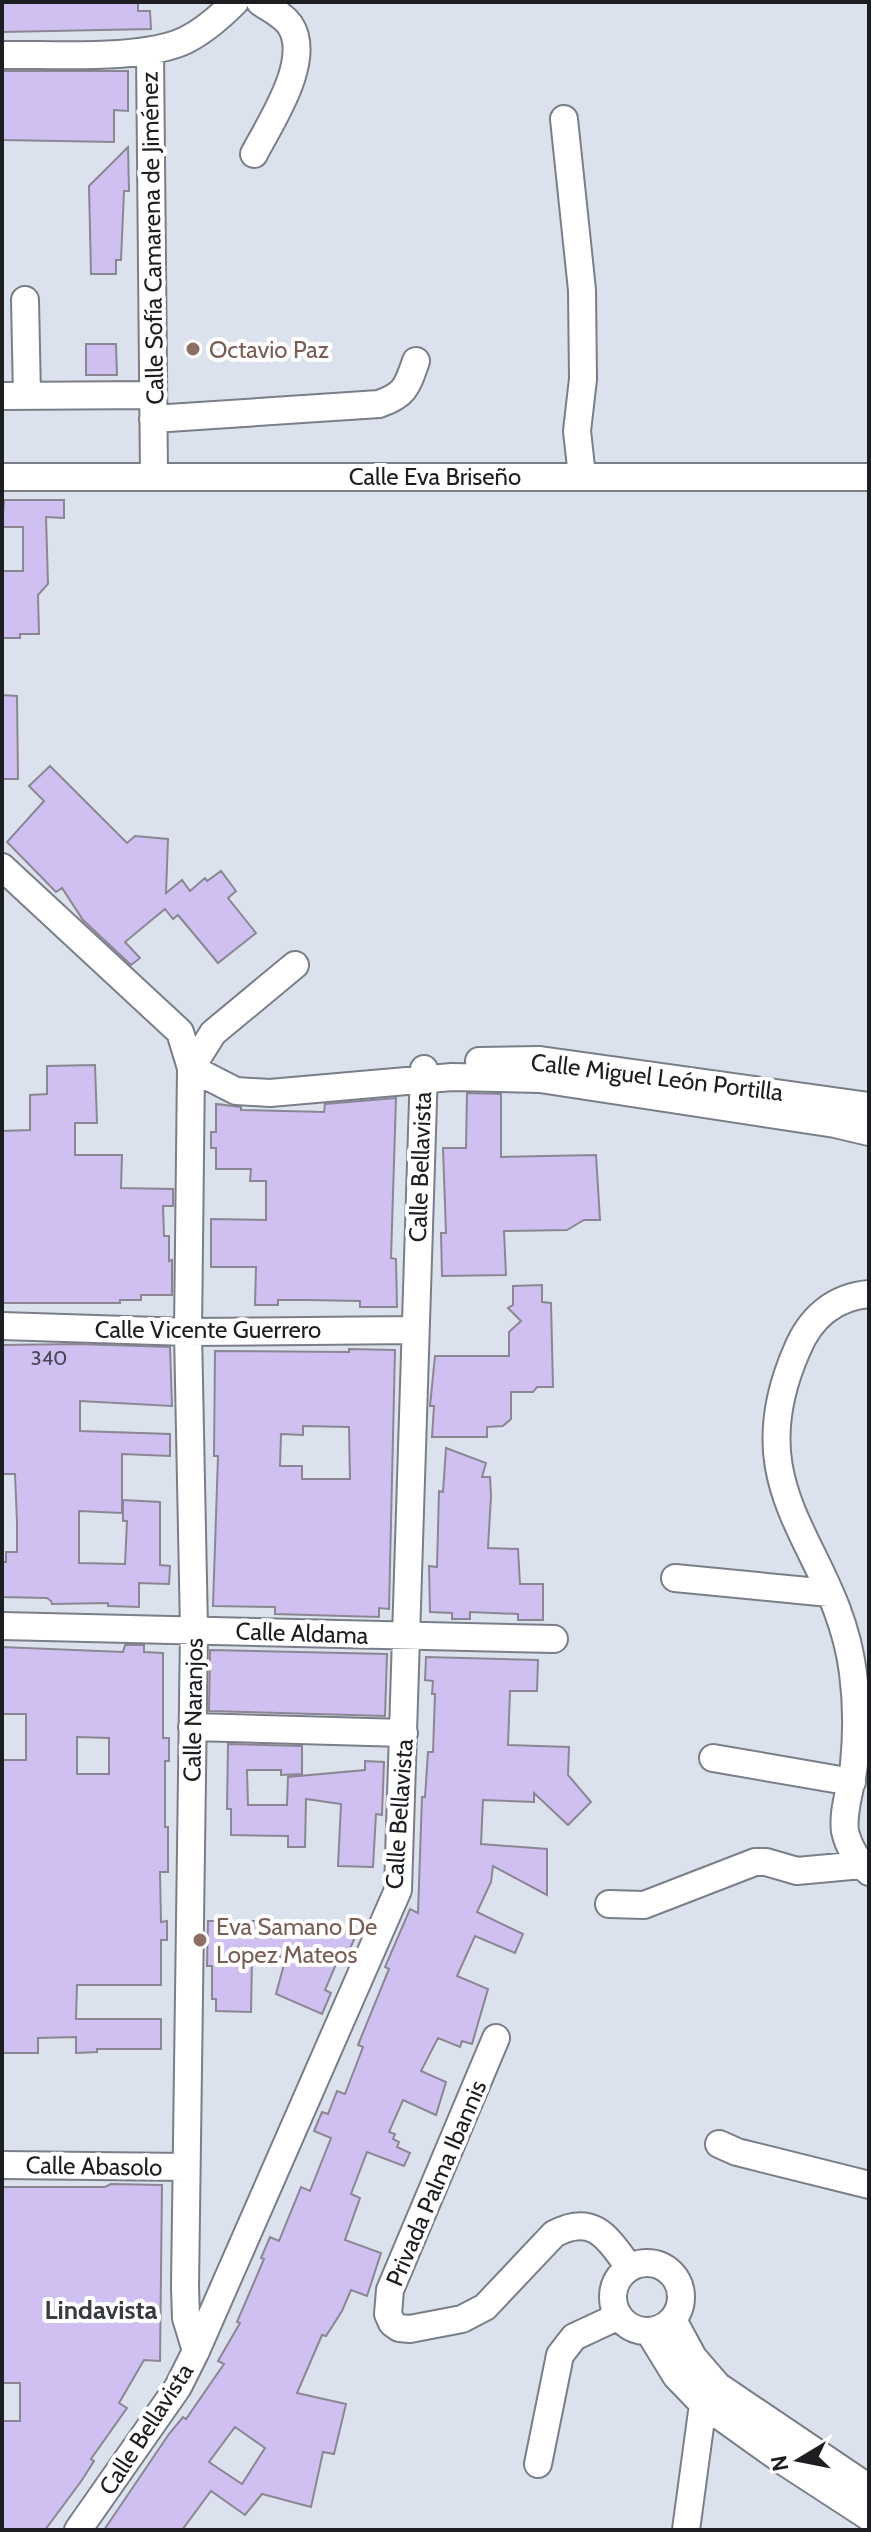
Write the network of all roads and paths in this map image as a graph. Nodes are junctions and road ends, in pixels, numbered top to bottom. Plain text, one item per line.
1 (235, 2) edge
2 (260, 2) edge
3 (150, 52) junction
4 (2, 55) edge
5 (564, 119) dead end
6 (254, 154) dead end
7 (25, 300) dead end
8 (416, 361) dead end
9 (15, 396) edge
10 (153, 407) junction
11 (154, 476) junction
12 (582, 476) junction
13 (2, 477) edge
14 (869, 477) edge
15 (2, 867) edge
16 (295, 965) dead end
17 (191, 1068) junction
18 (415, 1076) junction
19 (869, 1106) edge
20 (838, 1112) junction
21 (869, 1132) edge
22 (869, 1294) edge
23 (2, 1326) edge
24 (414, 1330) junction
25 (188, 1332) junction
26 (675, 1578) dead end
27 (829, 1593) junction
28 (2, 1626) edge
29 (194, 1630) junction
30 (408, 1636) junction
31 (554, 1639) dead end
32 (192, 1727) junction
33 (404, 1733) junction
34 (713, 1758) dead end
35 (852, 1782) junction
36 (865, 1869) edge
37 (609, 1904) dead end
38 (496, 2038) dead end
39 (719, 2144) dead end
40 (2, 2165) edge
41 (186, 2167) junction
42 (869, 2185) edge
43 (629, 2267) junction
44 (619, 2316) junction
45 (673, 2320) junction
46 (649, 2332) junction
47 (196, 2351) junction
48 (711, 2395) junction
49 (538, 2464) dead end
50 (869, 2488) edge
51 (868, 2518) edge
52 (78, 2530) edge
53 (686, 2530) edge

1 - 3 street, Calle Sofía Camarena de Jiménez
2 - 6 street
3 - 4 street
3 - 10 street, Calle Sofía Camarena de Jiménez
5 - 12 street
7 - 9 street
8 - 10 street
9 - 10 street
10 - 11 street, Calle Sofía Camarena de Jiménez
11 - 12 street, Calle Eva Briseño
11 - 13 street, Calle Eva Briseño
12 - 14 street, Calle Eva Briseño
15 - 17 street
16 - 17 street
17 - 18 street, Calle Miguel León Portilla
17 - 25 street, Calle Naranjos
18 - 20 street, Calle Miguel León Portilla
18 - 24 street, Calle Bellavista
19 - 20 street, Calle Miguel León Portilla
20 - 21 street, Calle Miguel León Portilla
22 - 27 street
23 - 25 street, Calle Vicente Guerrero
24 - 25 street, Calle Vicente Guerrero
24 - 30 street, Calle Bellavista
25 - 29 street, Calle Naranjos
26 - 27 street
27 - 35 street
28 - 29 street, Calle Aldama
29 - 30 street, Calle Aldama
29 - 32 street, Calle Naranjos
30 - 31 street, Calle Aldama
30 - 33 street, Calle Bellavista
32 - 33 street
32 - 41 street, Calle Naranjos
33 - 47 street, Calle Bellavista
34 - 35 street
35 - 36 street
36 - 37 street
38 - 43 street, Privada Palma Ibannis
39 - 42 street
40 - 41 street, Calle Abasolo
41 - 47 street, Calle Naranjos
43 - 44 street
43 - 45 street
44 - 46 street
44 - 49 street
45 - 46 street
45 - 48 street
46 - 48 street
47 - 52 street, Calle Bellavista
48 - 50 street
48 - 51 street
48 - 53 street

